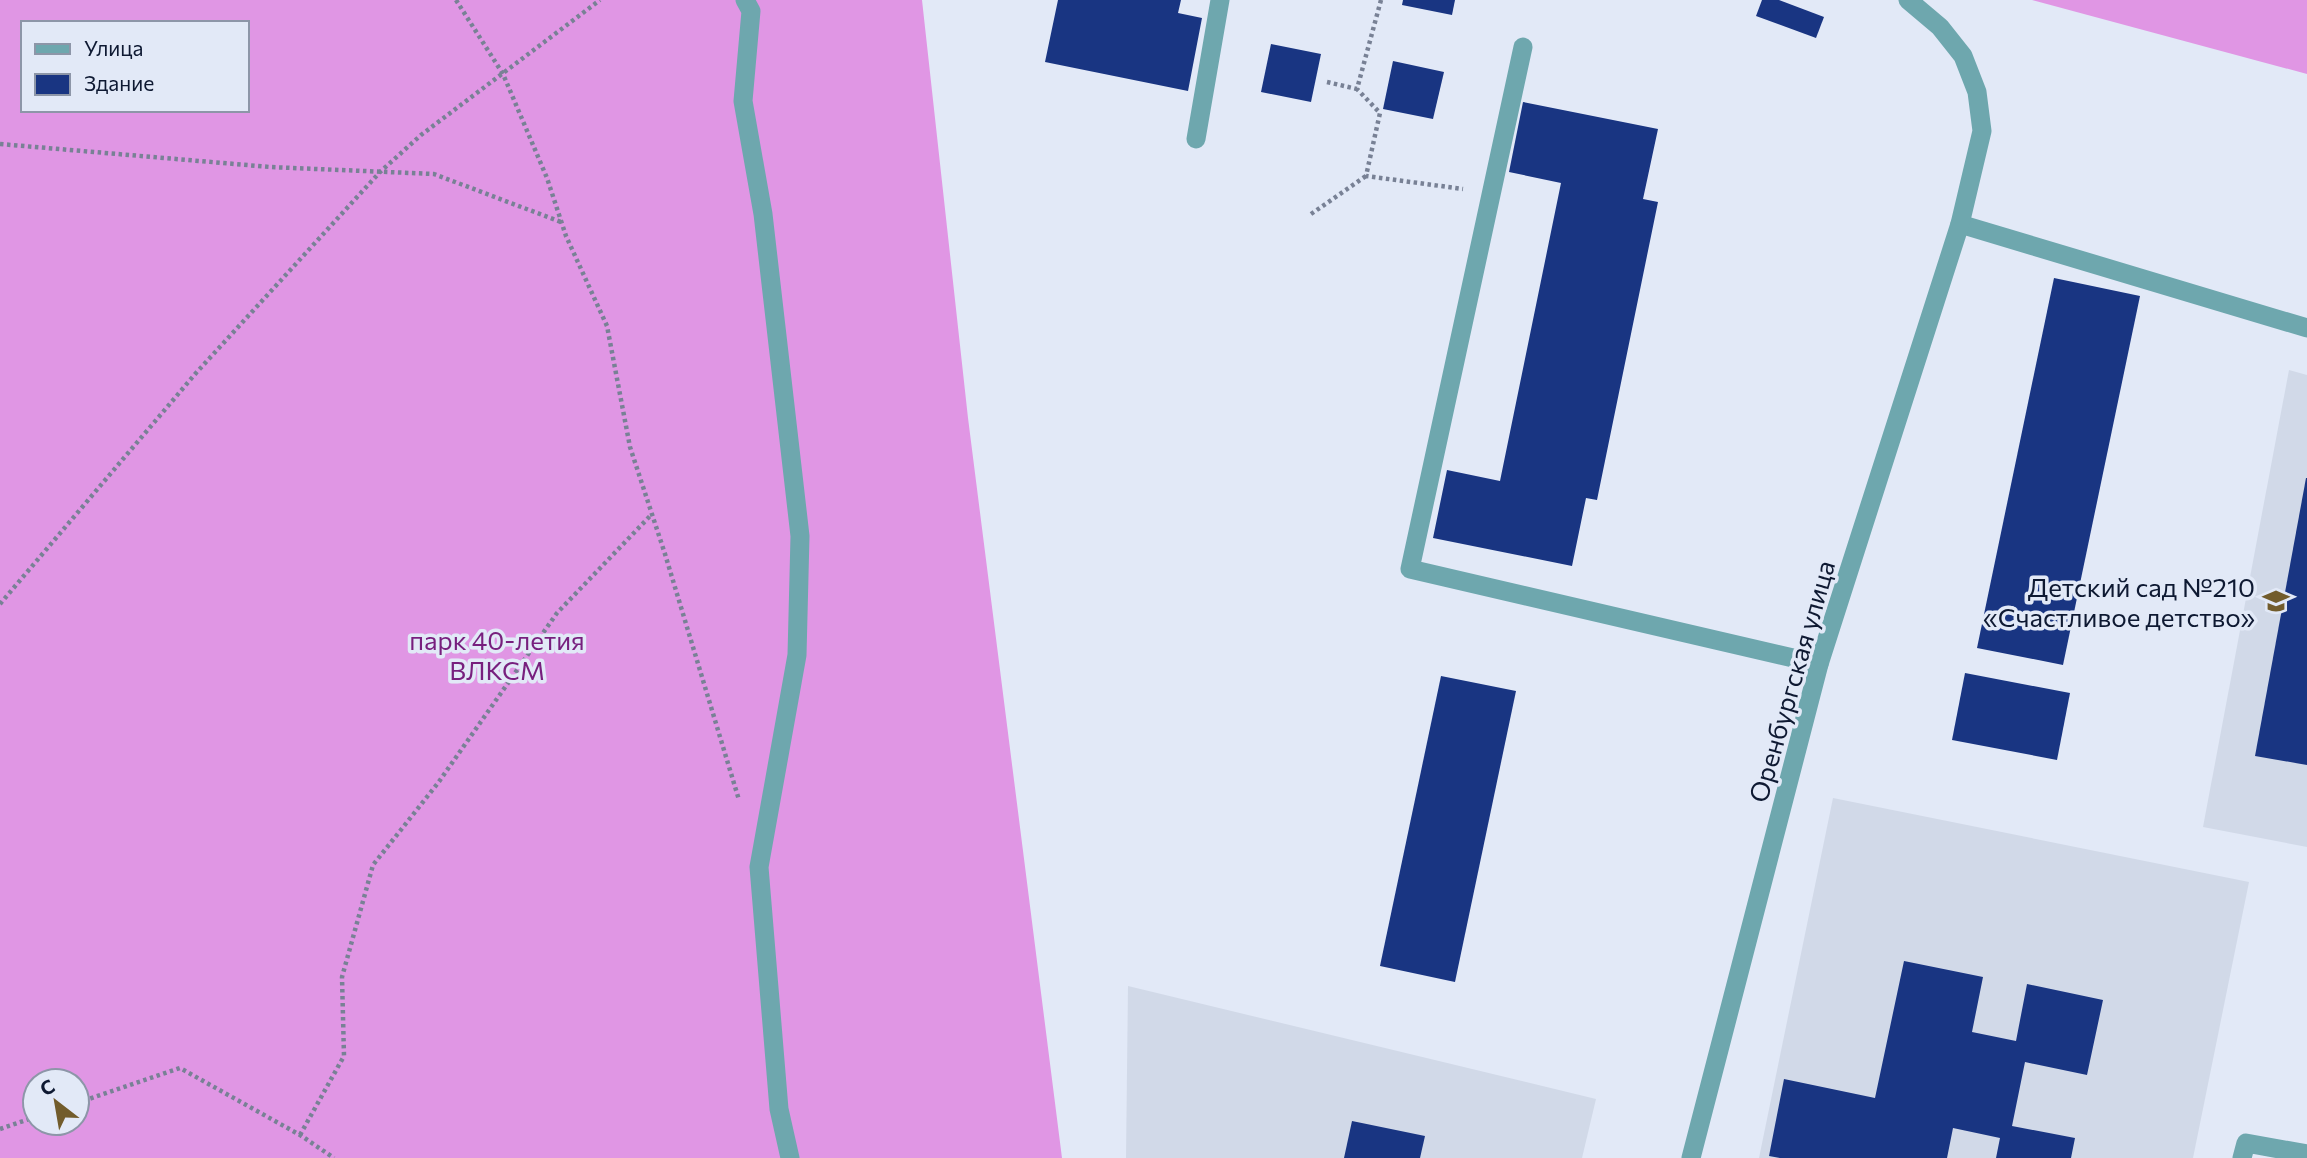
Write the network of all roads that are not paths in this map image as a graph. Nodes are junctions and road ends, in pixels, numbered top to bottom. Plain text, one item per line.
1 (745, 0) edge
2 (1220, 0) edge
3 (1908, 0) edge
4 (1522, 47) dead end
5 (1196, 139) dead end
6 (1960, 224) junction
7 (2307, 328) edge
8 (1819, 663) junction
9 (2307, 1154) edge
10 (790, 1158) edge
11 (1691, 1158) edge
12 (2242, 1158) edge

1 - 10 street
2 - 5 street
3 - 6 street, Оренбургская улица
4 - 8 street
6 - 7 street
6 - 8 street, Оренбургская улица
8 - 11 street, Оренбургская улица
9 - 12 street

